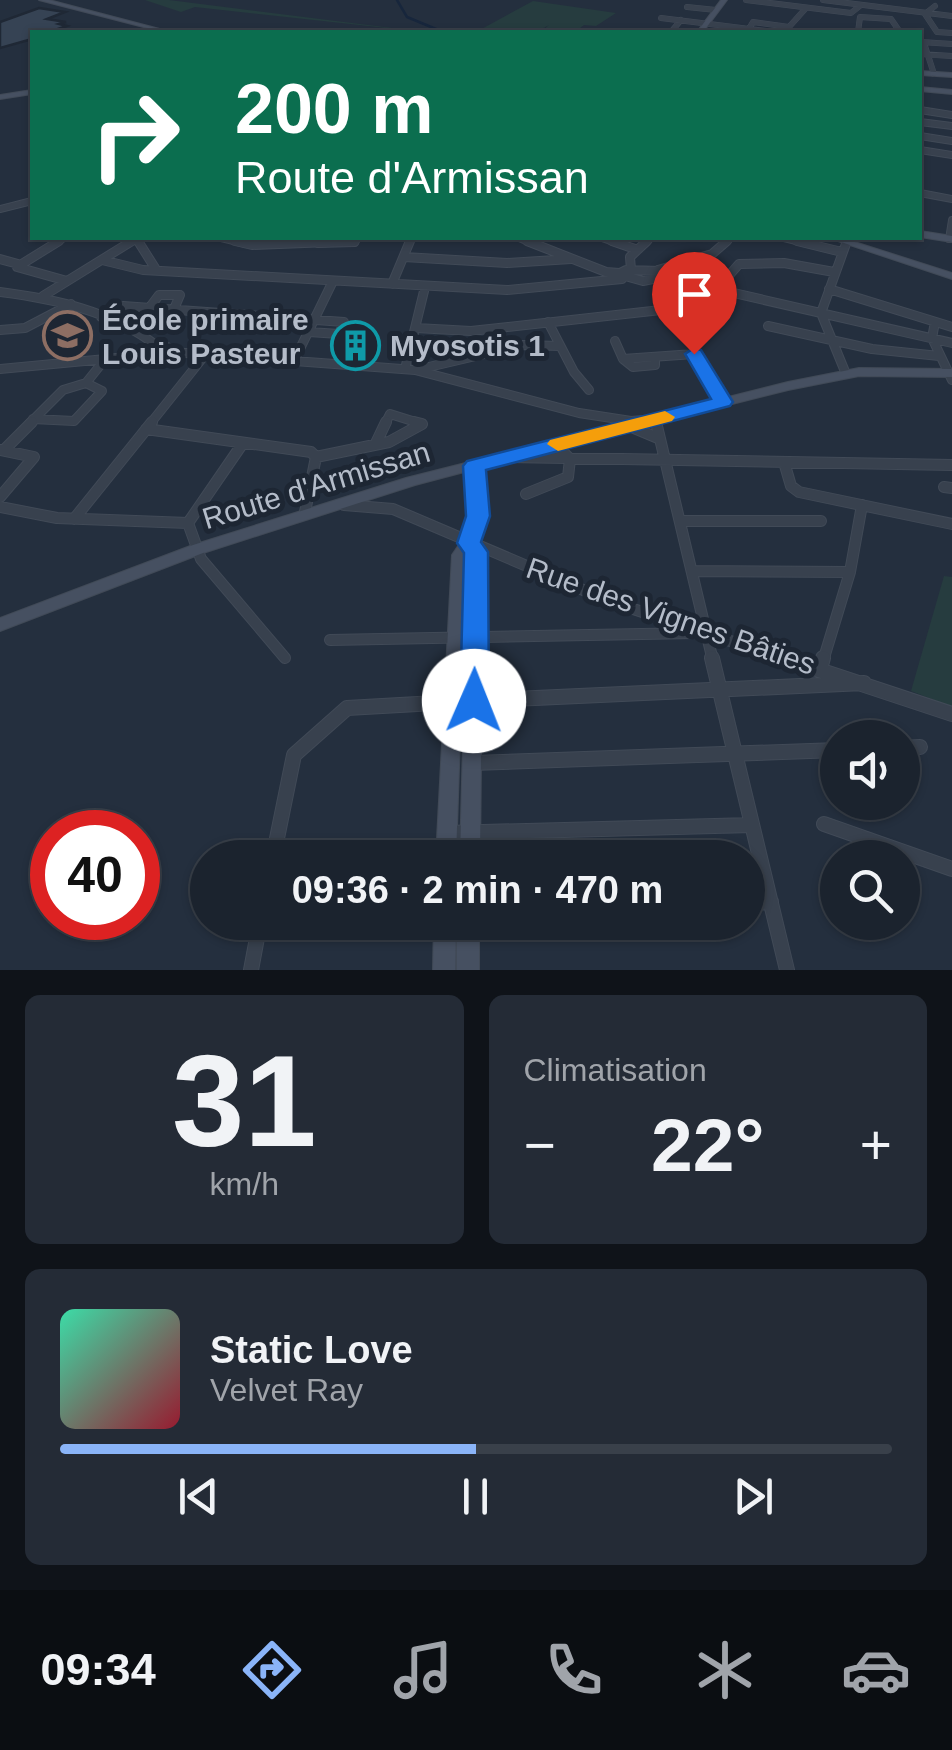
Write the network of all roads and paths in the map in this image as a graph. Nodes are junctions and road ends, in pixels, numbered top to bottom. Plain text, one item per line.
1 (42, 0) edge
2 (694, 0) edge
3 (724, 0) edge
4 (746, 0) edge
5 (823, 0) edge
6 (754, 1) edge
7 (788, 2) edge
8 (861, 4) junction
9 (934, 6) dead end
10 (688, 8) junction
11 (806, 8) junction
12 (716, 10) junction
13 (926, 12) junction
14 (746, 14) dead end
15 (682, 17) junction
16 (661, 18) dead end
17 (952, 19) edge
18 (929, 20) junction
19 (706, 24) junction
20 (160, 30) edge
21 (672, 30) edge
22 (702, 30) edge
23 (742, 30) edge
24 (748, 30) edge
25 (858, 30) edge
26 (899, 30) edge
27 (952, 33) edge
28 (922, 42) edge
29 (952, 44) edge
30 (922, 54) edge
31 (928, 54) junction
32 (952, 56) edge
33 (933, 71) junction
34 (922, 73) edge
35 (952, 75) edge
36 (922, 89) edge
37 (30, 91) edge
38 (952, 92) edge
39 (0, 95) edge
40 (922, 110) edge
41 (952, 115) edge
42 (922, 122) edge
43 (952, 126) edge
44 (922, 136) edge
45 (952, 141) edge
46 (922, 151) edge
47 (952, 156) edge
48 (922, 194) edge
49 (952, 199) edge
50 (30, 202) edge
51 (0, 209) edge
52 (952, 220) edge
53 (922, 233) edge
54 (950, 238) edge
55 (60, 240) edge
56 (133, 240) edge
57 (137, 240) edge
58 (230, 240) edge
59 (356, 240) edge
60 (411, 240) edge
61 (523, 240) edge
62 (609, 240) edge
63 (648, 240) edge
64 (728, 240) edge
65 (809, 240) edge
66 (846, 243) edge
67 (636, 248) junction
68 (404, 257) junction
69 (0, 259) edge
70 (570, 259) junction
71 (102, 260) junction
72 (18, 264) junction
73 (154, 266) junction
74 (632, 270) junction
75 (834, 272) junction
76 (620, 276) junction
77 (661, 276) junction
78 (952, 276) edge
79 (332, 281) junction
80 (67, 282) junction
81 (392, 284) junction
82 (425, 287) junction
83 (718, 288) junction
84 (829, 290) junction
85 (0, 292) edge
86 (42, 297) junction
87 (71, 304) junction
88 (150, 308) junction
89 (174, 309) junction
90 (670, 309) junction
91 (821, 312) junction
92 (101, 316) junction
93 (314, 319) junction
94 (548, 322) junction
95 (935, 322) junction
96 (768, 326) dead end
97 (952, 327) edge
98 (416, 328) junction
99 (493, 329) junction
100 (0, 330) edge
101 (309, 332) junction
102 (932, 338) junction
103 (615, 341) dead end
104 (833, 341) junction
105 (952, 342) edge
106 (157, 346) junction
107 (560, 346) junction
108 (501, 348) junction
109 (172, 352) junction
110 (205, 354) junction
111 (694, 354) junction
112 (148, 355) junction
113 (939, 356) junction
114 (294, 361) junction
115 (102, 362) junction
116 (0, 369) edge
117 (410, 370) junction
118 (846, 374) junction
119 (950, 375) edge
120 (86, 383) junction
121 (590, 390) dead end
122 (723, 402) junction
123 (33, 419) junction
124 (655, 419) junction
125 (608, 425) junction
126 (629, 426) junction
127 (146, 429) junction
128 (661, 440) junction
129 (243, 443) junction
130 (376, 443) junction
131 (556, 445) junction
132 (2, 450) edge
133 (316, 457) junction
134 (508, 457) junction
135 (570, 459) junction
136 (667, 461) junction
137 (784, 462) junction
138 (474, 466) junction
139 (952, 466) edge
140 (384, 489) junction
141 (526, 494) dead end
142 (0, 497) edge
143 (862, 505) junction
144 (328, 506) junction
145 (0, 507) edge
146 (393, 510) junction
147 (305, 512) junction
148 (74, 519) junction
149 (682, 521) junction
150 (821, 521) dead end
151 (188, 522) junction
152 (952, 524) edge
153 (469, 543) junction
154 (198, 550) junction
155 (693, 571) junction
156 (850, 572) junction
157 (0, 624) edge
158 (707, 633) junction
159 (455, 639) junction
160 (475, 639) junction
161 (330, 640) dead end
162 (285, 658) dead end
163 (820, 669) junction
164 (864, 682) junction
165 (722, 691) junction
166 (474, 701) junction
167 (453, 702) junction
168 (952, 714) edge
169 (820, 751) edge
170 (736, 754) junction
171 (472, 763) junction
172 (824, 824) dead end
173 (752, 825) junction
174 (448, 834) junction
175 (470, 835) junction
176 (278, 840) edge
177 (448, 840) edge
178 (470, 840) edge
179 (855, 840) edge
180 (920, 861) edge
181 (952, 869) edge
182 (765, 902) edge
183 (771, 902) junction
184 (257, 940) edge
185 (445, 940) edge
186 (468, 940) edge
187 (251, 970) edge
188 (444, 970) edge
189 (468, 970) edge
190 (786, 970) edge

1 - 20 street
2 - 10 street
3 - 12 street
4 - 6 street
5 - 8 street
6 - 7 street
6 - 14 street
7 - 11 street
8 - 11 street
8 - 13 street
9 - 13 street
10 - 12 street
10 - 15 street
11 - 24 street
12 - 19 street
13 - 17 street
13 - 18 street
15 - 16 street
15 - 19 street
15 - 21 street
17 - 18 street
18 - 27 street
19 - 22 street
19 - 23 street
25 - 26 street
28 - 29 street
28 - 31 street
30 - 31 street
31 - 32 street
31 - 33 street
33 - 34 street
33 - 35 street
36 - 38 street
37 - 39 street
40 - 41 street
42 - 43 street
44 - 45 street
46 - 47 street
48 - 49 street
50 - 51 street
52 - 54 street
53 - 54 street
55 - 72 street
56 - 71 street
57 - 73 street
58 - 59 street
60 - 68 street
61 - 70 street
62 - 67 street
63 - 67 street
64 - 77 street
65 - 66 street
66 - 75 street
66 - 78 street
67 - 74 street
68 - 70 street
68 - 81 street
69 - 72 street
70 - 76 street
71 - 73 street
71 - 80 street
72 - 80 street
73 - 79 street
74 - 76 street
74 - 77 street
75 - 83 street
75 - 84 street
76 - 77 street
76 - 82 street
77 - 83 street
77 - 90 street
79 - 81 street
79 - 93 street
80 - 86 street
81 - 82 street
82 - 98 street
83 - 91 street
84 - 91 street
84 - 95 street
85 - 86 street
86 - 87 street
87 - 92 street
87 - 100 street
88 - 89 street
88 - 89 street
88 - 92 street
89 - 93 street
90 - 94 street
90 - 111 street
91 - 102 street
91 - 104 street
92 - 106 street
93 - 101 street
93 - 101 street
94 - 99 street
94 - 107 street
95 - 97 street
95 - 102 street
96 - 104 street
98 - 99 street
98 - 117 street
99 - 108 street
101 - 114 street
102 - 105 street
102 - 113 street
103 - 111 street
104 - 113 street
104 - 118 street
106 - 109 street
106 - 112 street
107 - 108 street
107 - 121 street
108 - 117 street
109 - 110 street
109 - 112 street
110 - 114 street
110 - 127 street
111 - 122 street
112 - 115 street
113 - 119 street
114 - 117 street
115 - 116 street
115 - 120 street
117 - 125 street
118 - 119 street, Route d'Armissan
118 - 122 street, Route d'Armissan
120 - 123 street
120 - 123 street
122 - 124 street, Route d'Armissan
123 - 132 street
124 - 125 street
124 - 126 street, Route d'Armissan
124 - 128 street
125 - 126 street, Route d'Armissan
125 - 131 street, Route d'Armissan
126 - 128 street
127 - 129 street
127 - 148 street
128 - 136 street
129 - 133 street
129 - 151 street
130 - 130 street
130 - 133 street
131 - 134 street, Route d'Armissan
131 - 135 street
132 - 142 street
133 - 147 street
134 - 135 street
134 - 138 street, Route d'Armissan
135 - 136 street
135 - 141 street
136 - 137 street
136 - 149 street
137 - 139 street
137 - 143 street
138 - 140 street, Route d'Armissan
138 - 153 street
140 - 144 street, Route d'Armissan
140 - 146 street
143 - 152 street
143 - 156 street
144 - 146 street, Rue des Vignes Bâties
144 - 147 street, Route d'Armissan
145 - 148 street
146 - 153 street, Rue des Vignes Bâties
147 - 154 street, Route d'Armissan
148 - 151 street
149 - 150 street
149 - 155 street
151 - 154 street
153 - 158 street, Rue des Vignes Bâties
153 - 159 street
153 - 160 street
154 - 157 street, Route d'Armissan
154 - 162 street
155 - 156 street
155 - 158 street
156 - 163 street
158 - 160 street
158 - 163 street, Rue des Vignes Bâties
158 - 165 street
159 - 160 street
159 - 161 street
159 - 167 street
160 - 166 street
163 - 164 street, Rue des Vignes Bâties
164 - 165 street
164 - 168 street, Rue des Vignes Bâties
165 - 166 street
165 - 170 street
166 - 167 street
166 - 171 street
167 - 174 street
167 - 176 street
169 - 170 street
170 - 171 street
170 - 173 street
171 - 175 street
172 - 179 street
173 - 175 street
173 - 183 street
174 - 175 street
174 - 177 street
175 - 178 street
180 - 181 street
182 - 183 street
183 - 190 street
184 - 187 street
185 - 188 street
186 - 189 street

